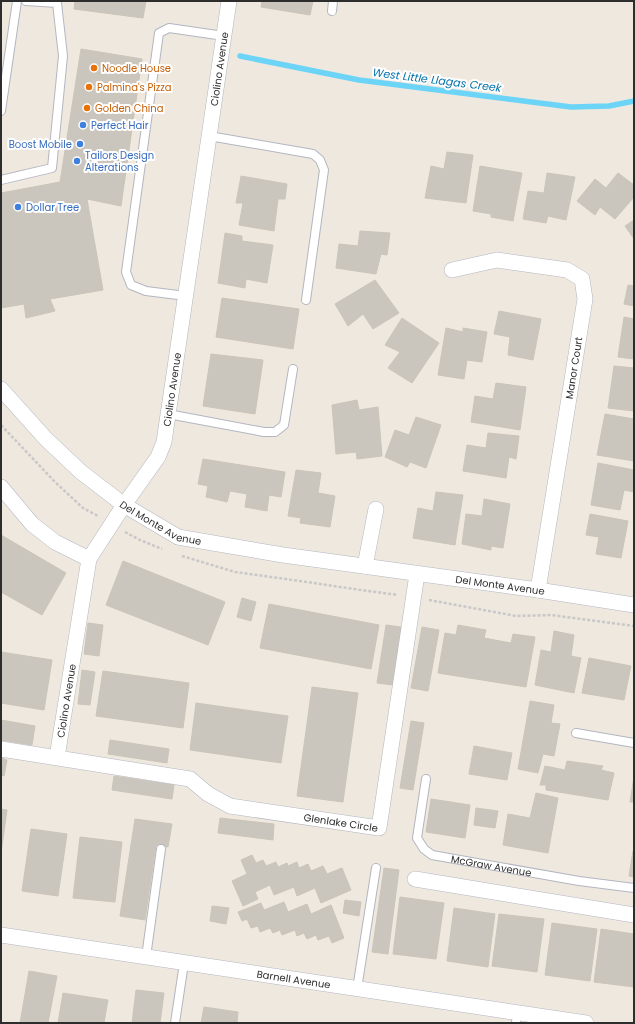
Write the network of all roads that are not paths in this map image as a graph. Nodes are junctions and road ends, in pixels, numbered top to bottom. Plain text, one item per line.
1 (17, 1) edge
2 (26, 1) edge
3 (229, 1) edge
4 (333, 1) edge
5 (57, 2) edge
6 (332, 10) dead end
7 (224, 36) junction
8 (1, 111) edge
9 (209, 136) junction
10 (1, 180) edge
11 (452, 270) dead end
12 (186, 296) junction
13 (306, 300) dead end
14 (293, 369) dead end
15 (1, 389) edge
16 (168, 414) junction
17 (1, 487) edge
18 (124, 505) junction
19 (376, 509) dead end
20 (89, 559) junction
21 (365, 566) junction
22 (417, 574) junction
23 (538, 590) junction
24 (634, 605) edge
25 (576, 733) dead end
26 (634, 742) edge
27 (1, 749) edge
28 (57, 757) junction
29 (426, 779) dead end
30 (161, 849) dead end
31 (376, 868) dead end
32 (415, 879) dead end
33 (634, 888) edge
34 (634, 915) edge
35 (1, 935) edge
36 (146, 957) junction
37 (184, 963) junction
38 (357, 989) junction
39 (516, 1018) edge
40 (175, 1023) edge
41 (586, 1023) edge

1 - 8 lane
2 - 5 lane
3 - 7 street, Ciolino Avenue
4 - 6 lane
5 - 10 lane
7 - 9 street, Ciolino Avenue
7 - 12 lane
9 - 12 street, Ciolino Avenue
9 - 13 lane
11 - 23 street, Manor Court
12 - 16 street, Ciolino Avenue
14 - 16 lane
15 - 18 street, Del Monte Avenue
16 - 18 street, Ciolino Avenue
17 - 20 street
18 - 20 street, Ciolino Avenue
18 - 21 street, Del Monte Avenue
19 - 21 street
20 - 28 street, Ciolino Avenue
21 - 22 street, Del Monte Avenue
22 - 23 street, Del Monte Avenue
22 - 28 street, Glenlake Circle
23 - 24 street, Del Monte Avenue
25 - 26 lane
27 - 28 street
29 - 33 lane, McGraw Avenue
30 - 36 lane
31 - 38 lane
32 - 34 street
35 - 36 street, Barnell Avenue
36 - 37 street, Barnell Avenue
37 - 38 street, Barnell Avenue
37 - 40 lane
38 - 39 street, Barnell Avenue
39 - 41 street, Barnell Avenue

